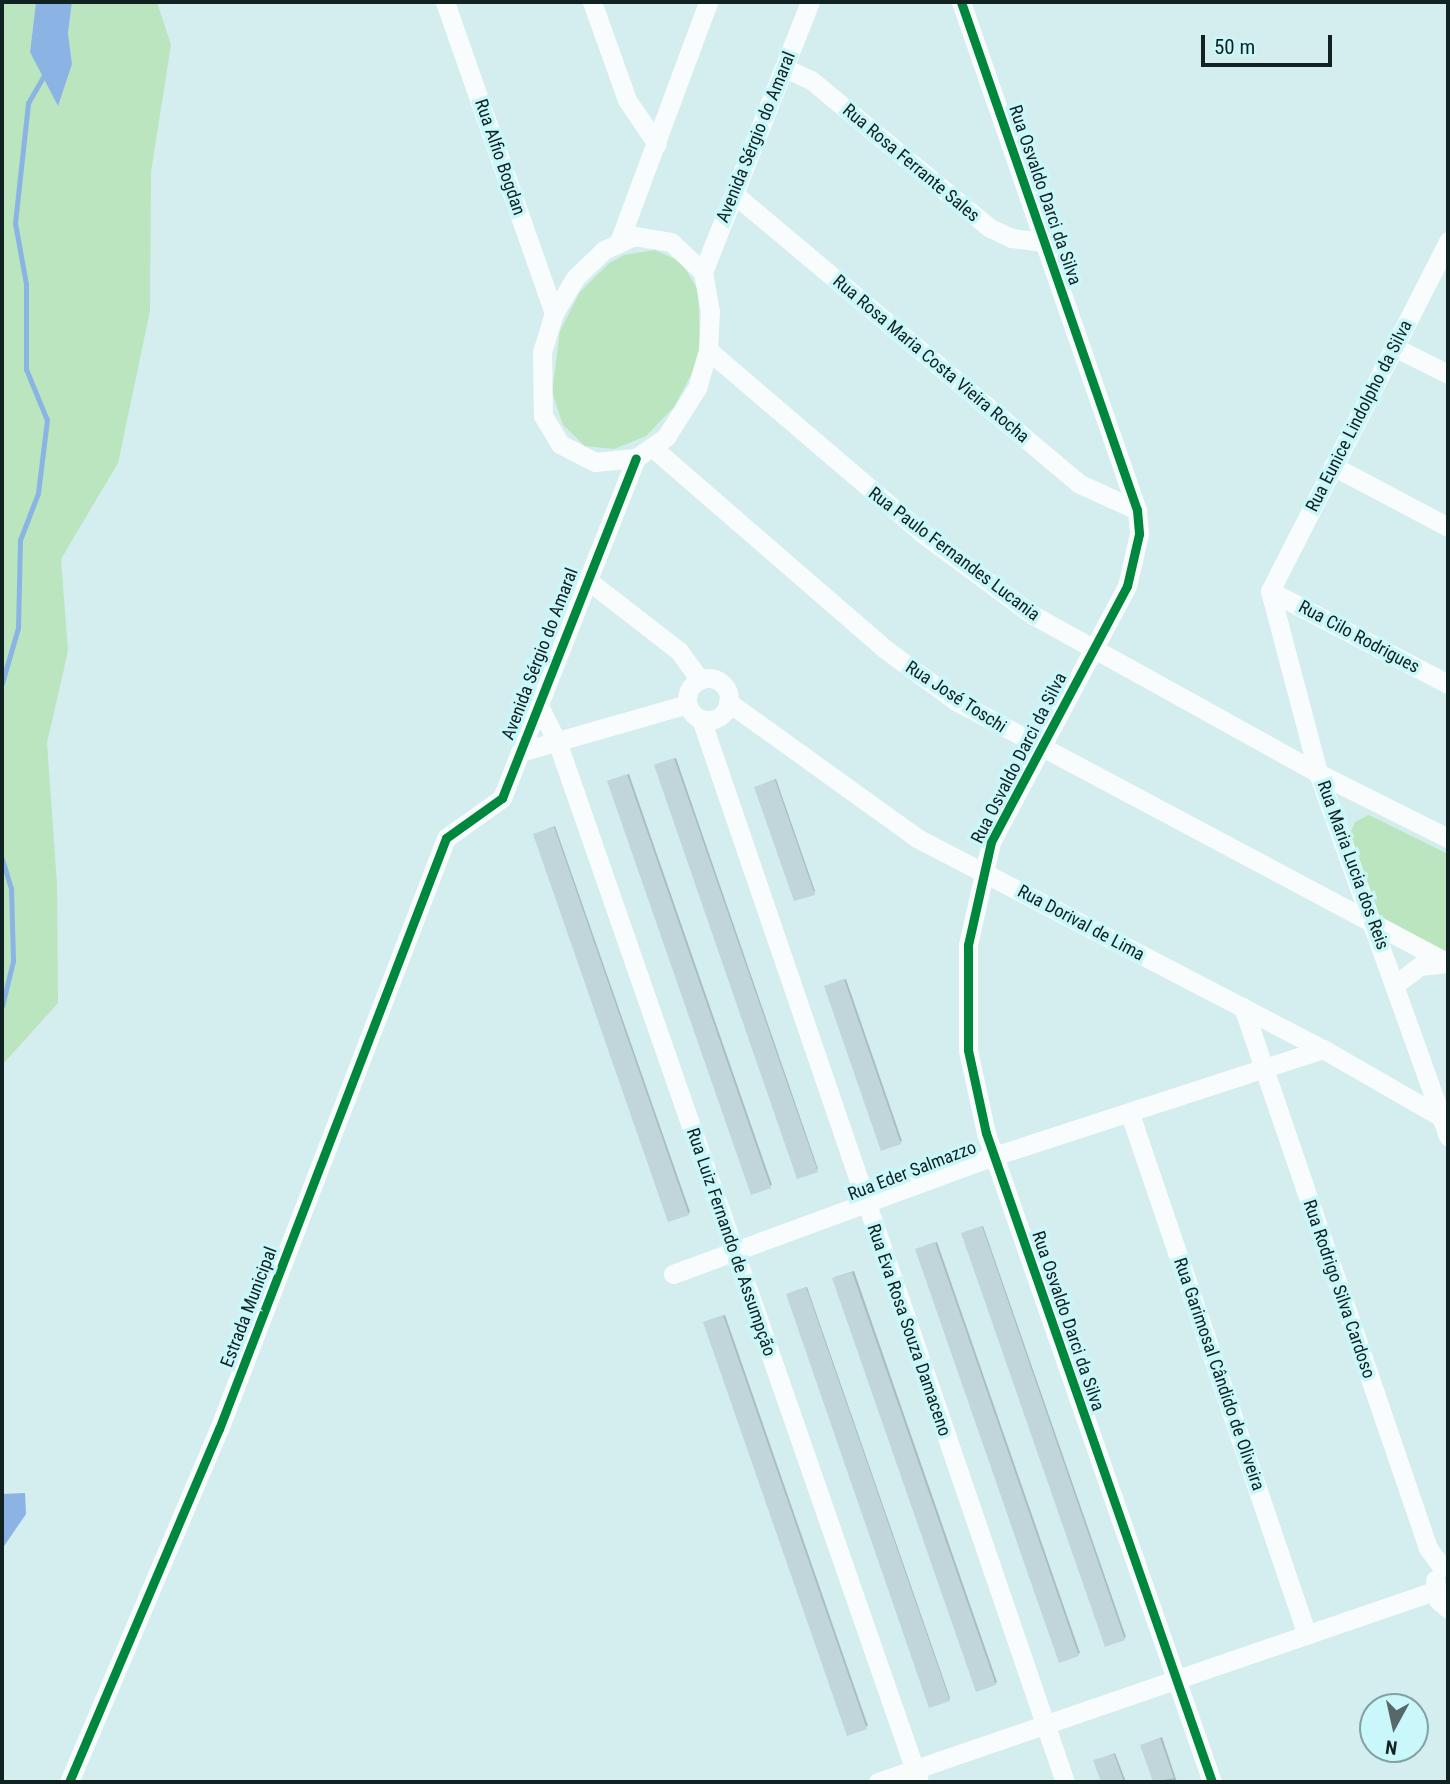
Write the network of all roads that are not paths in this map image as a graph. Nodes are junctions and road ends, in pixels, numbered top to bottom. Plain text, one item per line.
1 (445, 2) edge
2 (592, 2) edge
3 (708, 2) edge
4 (810, 2) edge
5 (961, 2) edge
6 (785, 68) junction
7 (657, 144) junction
8 (734, 194) junction
9 (620, 239) junction
10 (1448, 240) edge
11 (1045, 242) junction
12 (703, 272) junction
13 (554, 313) junction
14 (1394, 347) junction
15 (708, 350) junction
16 (1448, 374) edge
17 (644, 453) junction
18 (1334, 466) junction
19 (1137, 510) junction
20 (1448, 527) edge
21 (586, 579) junction
22 (1270, 591) junction
23 (1093, 651) junction
24 (700, 680) junction
25 (1448, 684) edge
26 (728, 702) junction
27 (538, 704) junction
28 (687, 704) junction
29 (701, 719) junction
30 (558, 744) junction
31 (1041, 747) junction
32 (520, 752) junction
33 (1318, 773) junction
34 (446, 838) joint
35 (1448, 838) edge
36 (982, 871) junction
37 (1376, 923) junction
38 (1448, 963) edge
39 (1396, 984) junction
40 (1243, 1007) junction
41 (1323, 1049) junction
42 (1263, 1068) junction
43 (1130, 1114) junction
44 (1446, 1124) edge
45 (993, 1156) junction
46 (866, 1206) junction
47 (734, 1252) junction
48 (673, 1274) dead end
49 (1445, 1565) edge
50 (1434, 1591) junction
51 (1448, 1609) edge
52 (1307, 1635) junction
53 (1176, 1680) junction
54 (1045, 1725) junction
55 (917, 1776) edge
56 (69, 1782) edge
57 (878, 1782) edge
58 (1065, 1782) edge
59 (1212, 1782) edge

1 - 13 street, Rua Alfio Bogdan
2 - 7 street
3 - 7 street
4 - 6 street, Avenida Sérgio do Amaral
5 - 11 street, Rua Osvaldo Darci da Silva
6 - 8 street, Avenida Sérgio do Amaral
6 - 11 street, Rua Rosa Ferrante Sales
7 - 9 street
8 - 12 street, Avenida Sérgio do Amaral
8 - 19 street, Rua Rosa Maria Costa Vieira Rocha
9 - 12 street
9 - 13 street
10 - 14 street, Rua Eunice Lindolpho da Silva
11 - 19 street, Rua Osvaldo Darci da Silva
12 - 15 street
13 - 17 street
14 - 16 street
14 - 18 street, Rua Eunice Lindolpho da Silva
15 - 17 street
15 - 23 street, Rua Paulo Fernandes Lucania
17 - 21 street, Avenida Sérgio do Amaral
17 - 31 street, Rua José Toschi
18 - 20 street
18 - 22 street, Rua Eunice Lindolpho da Silva
19 - 23 street, Rua Osvaldo Darci da Silva
21 - 24 street
21 - 27 street, Avenida Sérgio do Amaral
22 - 25 street, Rua Cilo Rodrigues
22 - 33 street, Rua Maria Lucia dos Reis
23 - 31 street, Rua Osvaldo Darci da Silva
23 - 33 street, Rua Paulo Fernandes Lucania
24 - 26 street
24 - 28 street
26 - 29 street
26 - 36 street, Rua Dorival de Lima
27 - 30 street, Rua Luiz Fernando de Assumpção
27 - 32 street, Avenida Sérgio do Amaral
28 - 29 street
28 - 30 street
29 - 46 street, Rua Eva Rosa Souza Damaceno
30 - 32 street
30 - 47 street, Rua Luiz Fernando de Assumpção
31 - 36 street, Rua Osvaldo Darci da Silva
31 - 37 street, Rua José Toschi
32 - 34 street, Avenida Sérgio do Amaral
33 - 35 street, Rua Paulo Fernandes Lucania
33 - 37 street, Rua Maria Lucia dos Reis
34 - 56 street, Estrada Municipal
36 - 40 street, Rua Dorival de Lima
36 - 45 street, Rua Osvaldo Darci da Silva
37 - 38 street, Rua José Toschi
37 - 39 street, Rua Maria Lucia dos Reis
38 - 39 street, Rua José Toschi
39 - 44 street, Rua Maria Lucia dos Reis
40 - 41 street, Rua Dorival de Lima
40 - 42 street, Rua Rodrigo Silva Cardoso
41 - 42 street, Rua Eder Salmazzo
41 - 44 street, Rua Dorival de Lima
42 - 43 street, Rua Eder Salmazzo
42 - 49 street, Rua Rodrigo Silva Cardoso
43 - 45 street, Rua Eder Salmazzo
43 - 52 street, Rua Garimosal Cândido de Oliveira
45 - 46 street, Rua Eder Salmazzo
45 - 53 street, Rua Osvaldo Darci da Silva
46 - 47 street, Rua Eder Salmazzo
46 - 54 street, Rua Eva Rosa Souza Damaceno
47 - 48 street, Rua Eder Salmazzo
47 - 55 street, Rua Luiz Fernando de Assumpção
49 - 50 street
50 - 51 street
50 - 52 street
52 - 53 street
53 - 54 street
53 - 59 street, Rua Osvaldo Darci da Silva
54 - 55 street
54 - 58 street, Rua Eva Rosa Souza Damaceno
55 - 57 street

